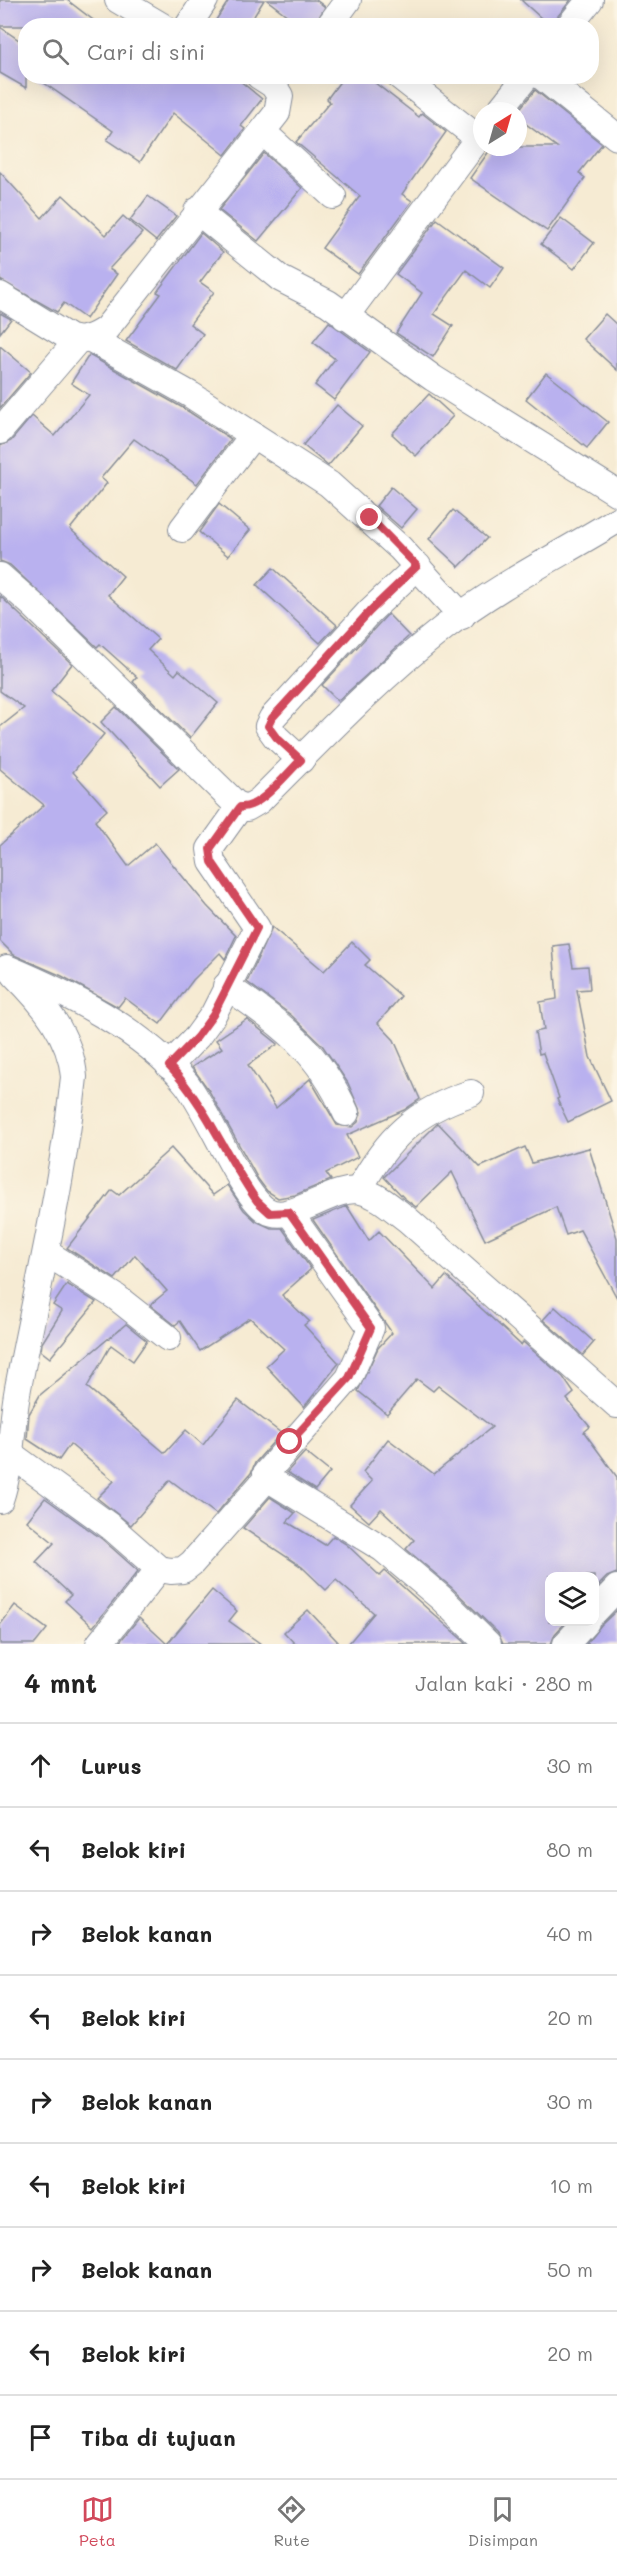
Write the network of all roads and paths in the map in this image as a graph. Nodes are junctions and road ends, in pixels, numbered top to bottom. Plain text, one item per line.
1 (118, 0) edge
2 (205, 0) edge
3 (348, 0) edge
4 (590, 0) edge
5 (148, 18) edge
6 (193, 18) edge
7 (336, 18) edge
8 (575, 18) edge
9 (276, 84) edge
10 (410, 84) edge
11 (521, 84) edge
12 (551, 84) edge
13 (506, 102) edge
14 (473, 131) edge
15 (263, 132) junction
16 (617, 137) edge
17 (473, 145) edge
18 (333, 196) dead end
19 (197, 211) junction
20 (0, 295) edge
21 (345, 317) junction
22 (84, 339) junction
23 (0, 431) edge
24 (253, 435) junction
25 (617, 493) edge
26 (617, 520) edge
27 (182, 529) dead end
28 (417, 566) junction
29 (0, 576) edge
30 (462, 616) junction
31 (301, 760) junction
32 (240, 807) junction
33 (4, 964) edge
34 (226, 986) junction
35 (169, 1066) junction
36 (471, 1093) dead end
37 (346, 1113) dead end
38 (359, 1190) junction
39 (289, 1212) junction
40 (47, 1253) junction
41 (168, 1338) dead end
42 (617, 1405) edge
43 (9, 1453) junction
44 (268, 1477) junction
45 (0, 1500) edge
46 (159, 1569) junction
47 (617, 1588) edge
48 (599, 1607) edge
49 (582, 1626) edge
50 (99, 1644) edge
51 (488, 1644) edge
52 (566, 1644) edge

1 - 5 street
2 - 6 street
3 - 7 street
4 - 8 street
9 - 15 street
10 - 14 street
11 - 13 street
12 - 16 street
15 - 18 street
15 - 19 street
17 - 21 street
19 - 21 street
19 - 22 street
20 - 22 street
21 - 25 street
22 - 23 street
22 - 24 street
24 - 27 street
24 - 28 street
26 - 30 street
28 - 30 street
28 - 31 street
29 - 32 street
30 - 31 street
31 - 32 street
32 - 34 street
33 - 35 street
33 - 40 street
34 - 35 street
34 - 37 street
35 - 39 street
36 - 38 street
38 - 39 street
38 - 42 street
39 - 44 street
40 - 41 street
40 - 43 street
43 - 45 street
43 - 46 street
44 - 46 street
44 - 51 street
46 - 50 street
47 - 48 street
49 - 52 street

